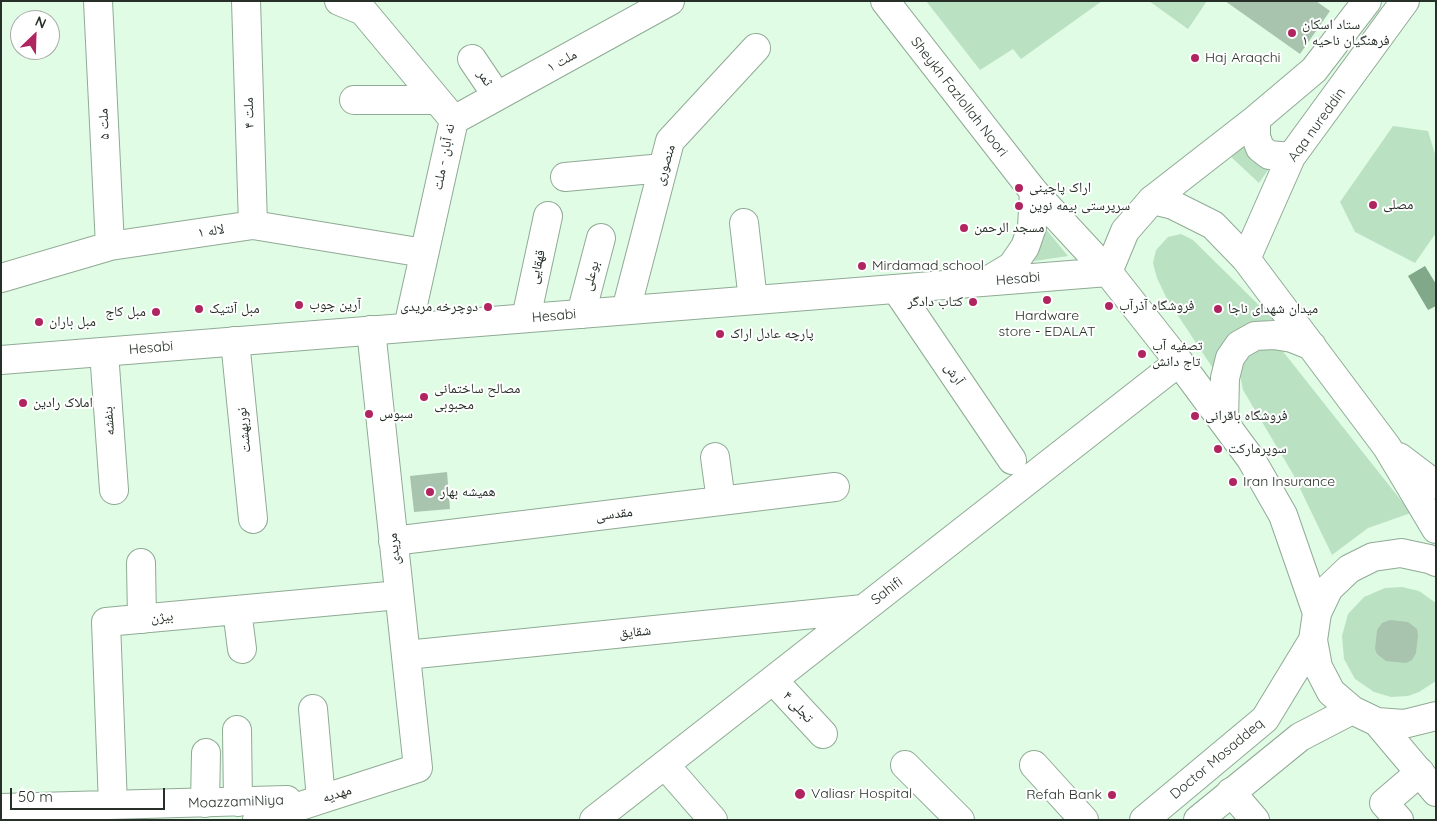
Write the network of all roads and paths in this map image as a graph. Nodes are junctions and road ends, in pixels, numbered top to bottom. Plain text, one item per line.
1 (98, 1) edge
2 (246, 1) edge
3 (670, 1) edge
4 (885, 1) edge
5 (1367, 1) edge
6 (1405, 1) edge
7 (361, 5) edge
8 (756, 48) dead end
9 (472, 59) dead end
10 (497, 96) junction
11 (354, 100) dead end
12 (445, 110) junction
13 (1256, 119) junction
14 (1291, 157) junction
15 (663, 168) junction
16 (565, 177) dead end
17 (1034, 192) junction
18 (1152, 200) junction
19 (548, 216) dead end
20 (744, 224) dead end
21 (253, 225) junction
22 (601, 238) dead end
23 (110, 246) junction
24 (424, 253) junction
25 (1246, 259) junction
26 (1108, 272) junction
27 (1, 278) edge
28 (985, 282) junction
29 (896, 289) junction
30 (753, 300) junction
31 (626, 310) junction
32 (581, 314) junction
33 (526, 318) junction
34 (408, 327) junction
35 (371, 330) junction
36 (235, 341) junction
37 (1312, 346) junction
38 (104, 352) junction
39 (1, 360) edge
40 (1179, 362) junction
41 (1224, 421) junction
42 (1387, 447) junction
43 (715, 457) dead end
44 (1012, 460) dead end
45 (1436, 485) edge
46 (835, 487) dead end
47 (114, 490) dead end
48 (721, 501) junction
49 (253, 520) dead end
50 (1436, 529) edge
51 (393, 540) junction
52 (1436, 562) edge
53 (141, 563) dead end
54 (399, 595) junction
55 (864, 609) junction
56 (237, 610) junction
57 (1317, 613) junction
58 (142, 619) junction
59 (1313, 640) junction
60 (242, 649) dead end
61 (406, 655) junction
62 (773, 680) junction
63 (313, 709) dead end
64 (1352, 710) junction
65 (1436, 716) edge
66 (1265, 719) junction
67 (1377, 722) junction
68 (237, 730) dead end
69 (823, 734) dead end
70 (1290, 746) junction
71 (206, 753) dead end
72 (665, 764) junction
73 (905, 765) dead end
74 (1034, 766) dead end
75 (418, 768) joint
76 (1428, 782) edge
77 (1231, 792) junction
78 (321, 800) junction
79 (204, 802) junction
80 (113, 805) junction
81 (1, 808) edge
82 (247, 811) edge
83 (1391, 811) edge
84 (594, 820) edge
85 (713, 820) edge
86 (960, 820) edge
87 (1084, 820) edge
88 (1144, 820) edge
89 (1198, 820) edge
90 (1255, 820) edge

1 - 23 street, ملت ۵
2 - 21 street, ملت ۴
3 - 10 street, ملت ۱
4 - 17 street, Sheykh Fazlollah Noori
5 - 13 street
6 - 14 street, Aqa nureddin
7 - 12 street
8 - 15 street, منصوری
9 - 10 street, ثمر
10 - 12 street, ملت ۱
11 - 12 street
12 - 24 street, نه آبان - ملت
13 - 14 street
13 - 18 street
14 - 25 street, Aqa nureddin
15 - 16 street
15 - 31 street, منصوری
17 - 26 street, Sheykh Fazlollah Noori
17 - 28 street
18 - 25 street
18 - 26 street
19 - 33 street, قهقایی
20 - 30 street
21 - 23 street, لاله ۱
21 - 24 street, لاله ۱
22 - 32 street, بوعلی
23 - 27 street, لاله ۱
24 - 34 street, نه آبان - ملت
25 - 37 street
26 - 28 street, Hesabi
26 - 40 street, Sheykh Fazlollah Noori
28 - 29 street, Hesabi
29 - 30 street, Hesabi
29 - 44 street, آرش
30 - 31 street, Hesabi
31 - 32 street, Hesabi
32 - 33 street, Hesabi
33 - 34 street, Hesabi
34 - 35 street, Hesabi
35 - 36 street, Hesabi
35 - 51 street, مریدی
36 - 38 street, Hesabi
36 - 49 street, نوربهشت
37 - 41 street
37 - 42 street
38 - 39 street, Hesabi
38 - 47 street, بنفشه
40 - 41 street, Sheykh Fazlollah Noori
40 - 55 street, Sahifi
41 - 57 street, Sheykh Fazlollah Noori
42 - 45 street
42 - 50 street
43 - 48 street
46 - 48 street, مقدسی
48 - 51 street, مقدسی
51 - 54 street, مریدی
52 - 57 street
53 - 58 street
54 - 56 street, بیژن
54 - 61 street, مریدی
55 - 61 street, شقایق
55 - 62 street, Sahifi
56 - 58 street, بیژن
56 - 60 street
57 - 59 street
58 - 80 street, بیژن
59 - 64 street
59 - 66 street, Doctor Mosaddeq
61 - 75 street, مریدی
62 - 69 street, تجلی ۴
62 - 72 street, Sahifi
63 - 78 street
64 - 67 street
64 - 70 street
65 - 67 street
66 - 70 street
66 - 88 street, Doctor Mosaddeq
67 - 76 street
68 - 82 street
70 - 77 street
71 - 79 street
72 - 84 street, Sahifi
72 - 85 street
73 - 86 street
74 - 87 street
75 - 78 street, مهدیه
76 - 83 street
77 - 89 street
77 - 90 street
78 - 82 street, مهدیه
79 - 80 street, MoazzamiNiya
79 - 82 street, MoazzamiNiya
80 - 81 street, MoazzamiNiya

